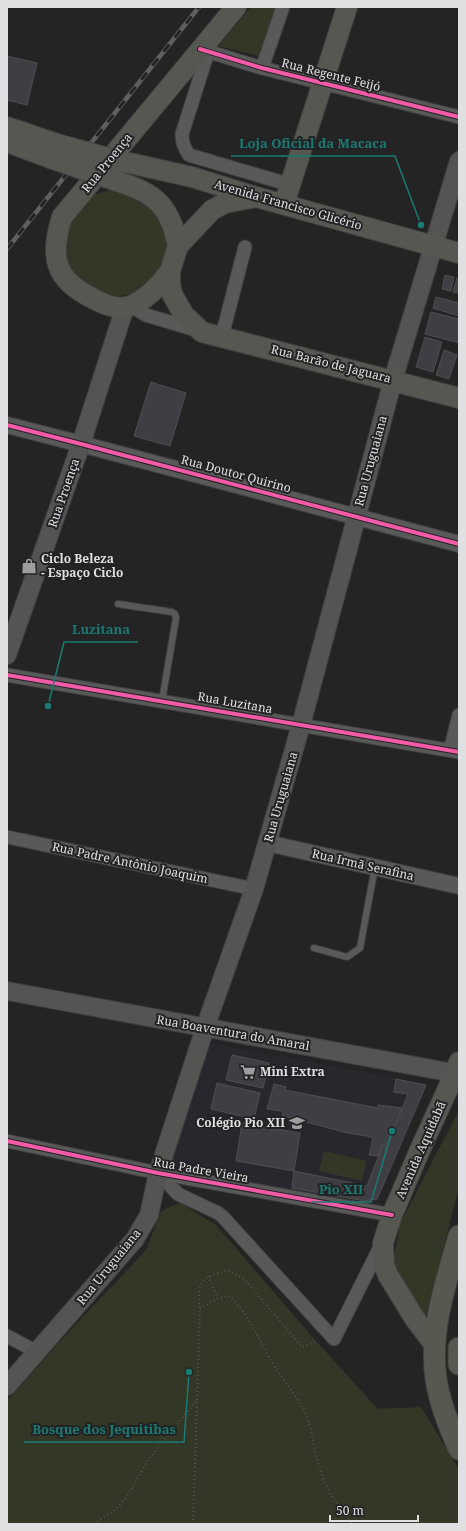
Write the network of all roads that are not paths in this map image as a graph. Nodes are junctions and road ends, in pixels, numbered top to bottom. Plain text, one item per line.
1 (236, 7) edge
2 (283, 7) edge
3 (347, 7) edge
4 (204, 51) junction
5 (262, 68) junction
6 (323, 82) junction
7 (459, 117) edge
8 (7, 127) edge
9 (7, 142) edge
10 (185, 150) joint
11 (54, 151) junction
12 (459, 161) edge
13 (291, 185) junction
14 (256, 197) junction
15 (284, 204) junction
16 (178, 246) junction
17 (433, 246) junction
18 (246, 247) dead end
19 (459, 253) edge
20 (170, 271) junction
21 (128, 307) junction
22 (202, 332) junction
23 (222, 336) junction
24 (393, 380) junction
25 (459, 398) edge
26 (7, 425) edge
27 (81, 444) junction
28 (356, 516) junction
29 (459, 544) edge
30 (118, 604) dead end
31 (7, 655) edge
32 (7, 675) edge
33 (162, 701) junction
34 (459, 715) edge
35 (302, 725) junction
36 (454, 751) edge
37 (7, 837) edge
38 (267, 844) junction
39 (374, 867) junction
40 (459, 886) edge
41 (254, 889) junction
42 (314, 948) dead end
43 (7, 992) edge
44 (205, 1028) junction
45 (458, 1070) edge
46 (7, 1141) edge
47 (158, 1172) junction
48 (392, 1215) junction
49 (459, 1236) edge
50 (383, 1243) junction
51 (7, 1336) edge
52 (434, 1344) junction
53 (459, 1348) edge
54 (37, 1352) junction
55 (459, 1364) edge
56 (7, 1386) edge
57 (459, 1448) edge

1 - 4 main road, Rua Proença
2 - 5 street
3 - 6 main road
4 - 5 street, Rua Regente Feijó
4 - 10 street, Rua Proença
4 - 21 main road, Rua Proença
5 - 6 street, Rua Regente Feijó
6 - 7 street, Rua Regente Feijó
6 - 13 main road
8 - 11 main road
9 - 11 main road
10 - 13 street, Avenida Francisco Glicério
11 - 14 main road, Avenida Francisco Glicério, bridge
11 - 16 main road, bridge
12 - 17 main road, Rua Uruguaiana
13 - 15 main road
14 - 15 main road, Avenida Francisco Glicério
14 - 16 main road
15 - 17 main road, Avenida Francisco Glicério
16 - 20 main road
17 - 19 main road, Avenida Francisco Glicério
17 - 24 main road, Rua Uruguaiana
18 - 23 street
20 - 21 main road
20 - 22 main road
21 - 22 street
21 - 27 main road, Rua Proença
22 - 23 main road, Rua Barão de Jaguara
23 - 24 main road, Rua Barão de Jaguara
24 - 25 main road, Rua Barão de Jaguara
24 - 28 main road, Rua Uruguaiana
26 - 27 street, Rua Doutor Quirino
27 - 28 street, Rua Doutor Quirino
27 - 31 main road, Rua Proença
28 - 29 street, Rua Doutor Quirino
28 - 35 main road, Rua Uruguaiana
30 - 33 lane
32 - 33 street, Rua Luzitana
33 - 35 street, Rua Luzitana
34 - 36 street
35 - 36 street, Rua Luzitana
35 - 38 main road, Rua Uruguaiana
37 - 41 street, Rua Padre Antônio Joaquim
38 - 39 street, Rua Irmã Serafina
38 - 41 main road, Rua Uruguaiana
39 - 40 street, Rua Irmã Serafina
39 - 42 lane
41 - 44 main road, Rua Uruguaiana
43 - 44 main road, Rua Boaventura do Amaral
44 - 45 main road, Rua Boaventura do Amaral
44 - 47 main road, Rua Uruguaiana
45 - 48 main road, Avenida Aquidabã
46 - 47 street, Rua Padre Vieira
47 - 48 street, Rua Padre Vieira
47 - 50 street
47 - 54 main road, Rua Uruguaiana
48 - 50 main road, Avenida Aquidabã
49 - 52 highway
50 - 52 main road, Avenida Aquidabã
51 - 54 street
52 - 57 highway
53 - 55 highway
54 - 56 main road, Rua Uruguaiana

